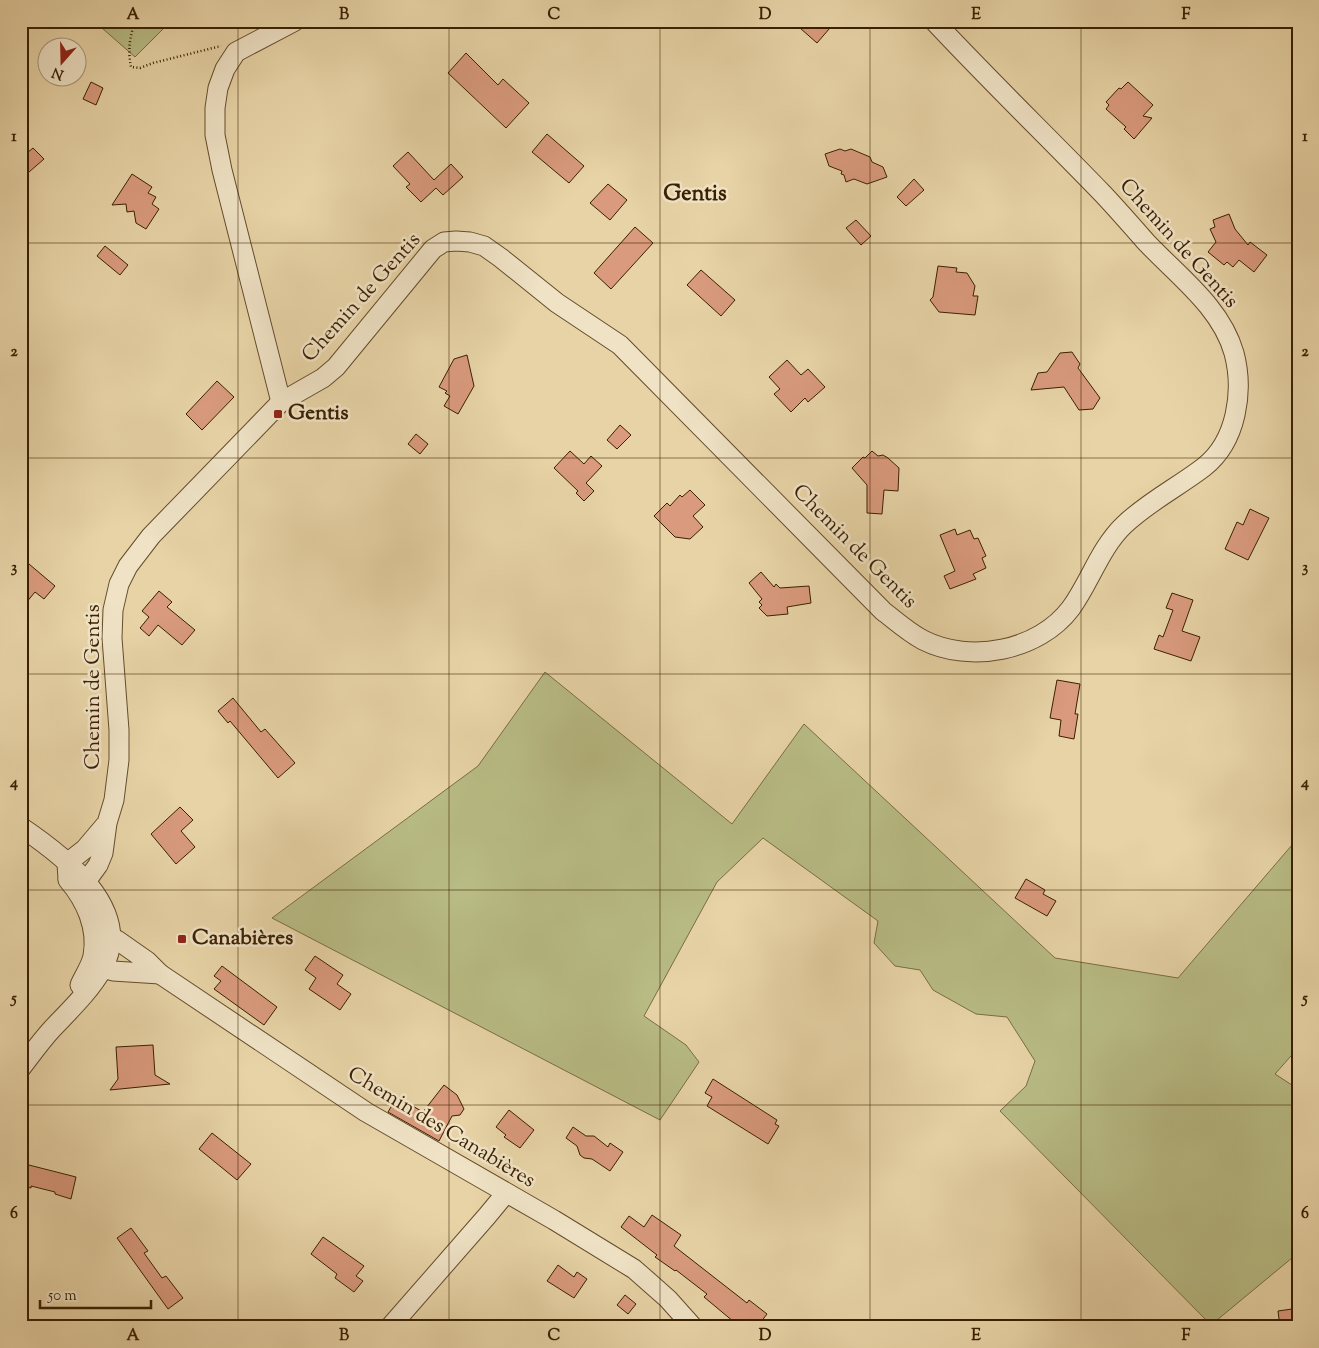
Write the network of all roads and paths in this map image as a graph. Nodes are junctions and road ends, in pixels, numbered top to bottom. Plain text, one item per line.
1 (136, 21) edge
2 (295, 21) edge
3 (934, 21) edge
4 (236, 52) junction
5 (281, 402) junction
6 (107, 823) junction
7 (21, 828) edge
8 (73, 874) junction
9 (100, 953) junction
10 (160, 974) junction
11 (21, 1068) edge
12 (506, 1193) junction
13 (390, 1327) edge
14 (693, 1327) edge

1 - 4 path
2 - 4 street
3 - 5 street, Chemin de Gentis
4 - 5 street, Chemin de Gentis
5 - 6 street, Chemin de Gentis
6 - 8 street, Chemin de Gentis
6 - 8 street, Chemin de Gentis
7 - 8 street
8 - 9 street
9 - 10 street
9 - 10 street, Chemin des Canabières
9 - 11 street
10 - 12 street, Chemin des Canabières
12 - 13 street
12 - 14 street, Chemin des Canabières

